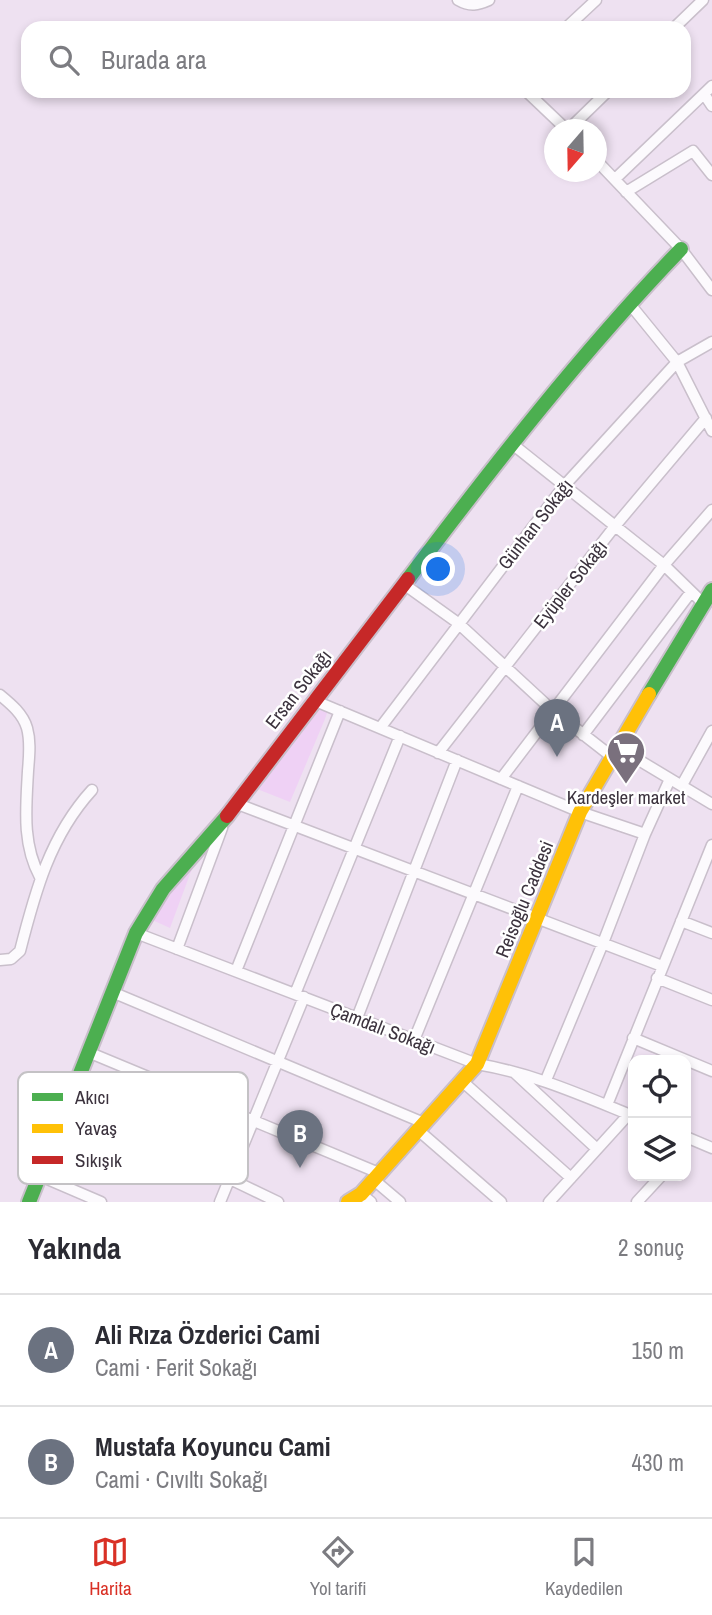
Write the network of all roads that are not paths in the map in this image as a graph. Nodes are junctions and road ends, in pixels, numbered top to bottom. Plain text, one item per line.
1 (458, 0) edge
2 (489, 0) edge
3 (596, 0) edge
4 (703, 0) edge
5 (574, 21) edge
6 (681, 21) edge
7 (708, 90) edge
8 (534, 98) edge
9 (601, 98) edge
10 (712, 106) edge
11 (556, 119) edge
12 (579, 119) edge
13 (607, 171) edge
14 (712, 176) edge
15 (615, 179) junction
16 (626, 191) junction
17 (681, 249) junction
18 (712, 290) edge
19 (629, 303) junction
20 (712, 342) edge
21 (677, 362) junction
22 (706, 418) junction
23 (712, 431) edge
24 (511, 443) junction
25 (564, 486) junction
26 (712, 510) edge
27 (615, 526) junction
28 (664, 565) junction
29 (405, 585) junction
30 (691, 592) junction
31 (709, 596) edge
32 (457, 623) junction
33 (505, 668) junction
34 (0, 695) edge
35 (313, 700) junction
36 (552, 710) junction
37 (340, 711) junction
38 (380, 728) junction
39 (712, 731) edge
40 (583, 734) junction
41 (400, 737) junction
42 (614, 751) junction
43 (438, 753) junction
44 (457, 760) junction
45 (501, 779) junction
46 (670, 779) junction
47 (682, 785) junction
48 (519, 786) junction
49 (92, 790) dead end
50 (236, 803) junction
51 (712, 804) edge
52 (580, 812) junction
53 (225, 819) junction
54 (294, 825) junction
55 (645, 834) junction
56 (712, 845) edge
57 (355, 848) junction
58 (709, 860) edge
59 (415, 871) junction
60 (40, 877) junction
61 (474, 894) junction
62 (538, 919) junction
63 (681, 921) junction
64 (136, 933) junction
65 (712, 933) edge
66 (603, 943) junction
67 (177, 949) junction
68 (0, 960) edge
69 (662, 966) junction
70 (236, 971) junction
71 (657, 978) junction
72 (112, 992) junction
73 (299, 996) junction
74 (712, 1000) edge
75 (357, 1018) junction
76 (633, 1038) junction
77 (414, 1040) junction
78 (88, 1052) junction
79 (278, 1062) junction
80 (477, 1064) junction
81 (511, 1070) junction
82 (712, 1070) edge
83 (80, 1072) edge
84 (135, 1072) edge
85 (546, 1080) junction
86 (462, 1081) junction
87 (607, 1105) junction
88 (628, 1114) edge
89 (628, 1118) edge
90 (248, 1120) edge
91 (253, 1122) junction
92 (421, 1126) junction
93 (248, 1134) edge
94 (691, 1143) edge
95 (712, 1148) edge
96 (597, 1149) junction
97 (377, 1177) junction
98 (570, 1178) junction
99 (656, 1181) edge
100 (35, 1184) edge
101 (59, 1184) edge
102 (228, 1184) edge
103 (240, 1184) edge
104 (366, 1198) edge
105 (29, 1202) edge
106 (102, 1202) edge
107 (220, 1202) edge
108 (278, 1202) edge
109 (348, 1202) edge
110 (400, 1202) edge
111 (501, 1202) edge
112 (550, 1202) edge
113 (637, 1202) edge

1 - 2 street
3 - 5 street
4 - 6 street
7 - 10 street
7 - 15 street
8 - 11 street
9 - 12 street
13 - 15 street
14 - 16 street
15 - 16 street
16 - 17 street
17 - 18 street
17 - 19 street, Ersan Sokağı
19 - 21 street
19 - 24 street, Ersan Sokağı
20 - 21 street, Günhan Sokağı
21 - 22 street
21 - 25 street, Günhan Sokağı
22 - 23 street
22 - 27 street, Eyüpler Sokağı
24 - 25 street
24 - 29 street, Ersan Sokağı
25 - 27 street
25 - 32 street, Günhan Sokağı
26 - 28 street
27 - 28 street
27 - 33 street, Eyüpler Sokağı
28 - 30 street
28 - 36 street
29 - 32 street
29 - 35 street, Ersan Sokağı
30 - 31 street
30 - 40 street
31 - 42 street, Reisoğlu Caddesi
32 - 33 street
32 - 38 street, Günhan Sokağı
33 - 36 street
33 - 43 street, Eyüpler Sokağı
34 - 60 street
35 - 37 street
35 - 50 street, Ersan Sokağı
36 - 40 street
36 - 45 street
37 - 38 street
37 - 54 street
38 - 41 street
39 - 47 street
40 - 42 street
41 - 43 street
41 - 57 street
42 - 46 street
42 - 52 street, Reisoğlu Caddesi
43 - 44 street
44 - 45 street
44 - 59 street
45 - 48 street
46 - 47 street
46 - 55 street
47 - 51 street
48 - 52 street
48 - 61 street
49 - 60 street
50 - 53 street, Ersan Sokağı
50 - 54 street
52 - 55 street
52 - 62 street, Reisoğlu Caddesi
53 - 64 street, Ersan Sokağı
53 - 67 street
54 - 57 street
54 - 70 street
55 - 66 street
56 - 58 street
57 - 59 street
57 - 73 street
58 - 63 street
59 - 61 street
59 - 75 street
60 - 68 street
61 - 62 street
61 - 77 street
62 - 66 street
62 - 80 street, Reisoğlu Caddesi
63 - 65 street
63 - 69 street
64 - 67 street, Çamdalı Sokağı
64 - 72 street, Ersan Sokağı
66 - 69 street
66 - 85 street
67 - 70 street, Çamdalı Sokağı
69 - 71 street
70 - 73 street, Çamdalı Sokağı
71 - 74 street
71 - 76 street
72 - 78 street, Ersan Sokağı
72 - 79 street
73 - 75 street, Çamdalı Sokağı
73 - 79 street
75 - 77 street, Çamdalı Sokağı
76 - 82 street
76 - 87 street
77 - 80 street, Çamdalı Sokağı
78 - 83 street, Ersan Sokağı
78 - 84 street
79 - 91 street
79 - 92 street
80 - 81 street, Çamdalı Sokağı
80 - 86 street, Reisoğlu Caddesi
81 - 85 street, Çamdalı Sokağı
81 - 96 street
85 - 87 street, Çamdalı Sokağı
86 - 92 street, Reisoğlu Caddesi
86 - 98 street
87 - 88 street, Çamdalı Sokağı
89 - 96 street
90 - 91 street
91 - 93 street
91 - 97 street
92 - 97 street, Reisoğlu Caddesi
92 - 111 street
94 - 95 street
96 - 98 street
97 - 104 street, Reisoğlu Caddesi
97 - 110 street
98 - 112 street
99 - 113 street
100 - 105 street, Ersan Sokağı
101 - 106 street
102 - 107 street
103 - 108 street
104 - 109 street, Reisoğlu Caddesi

